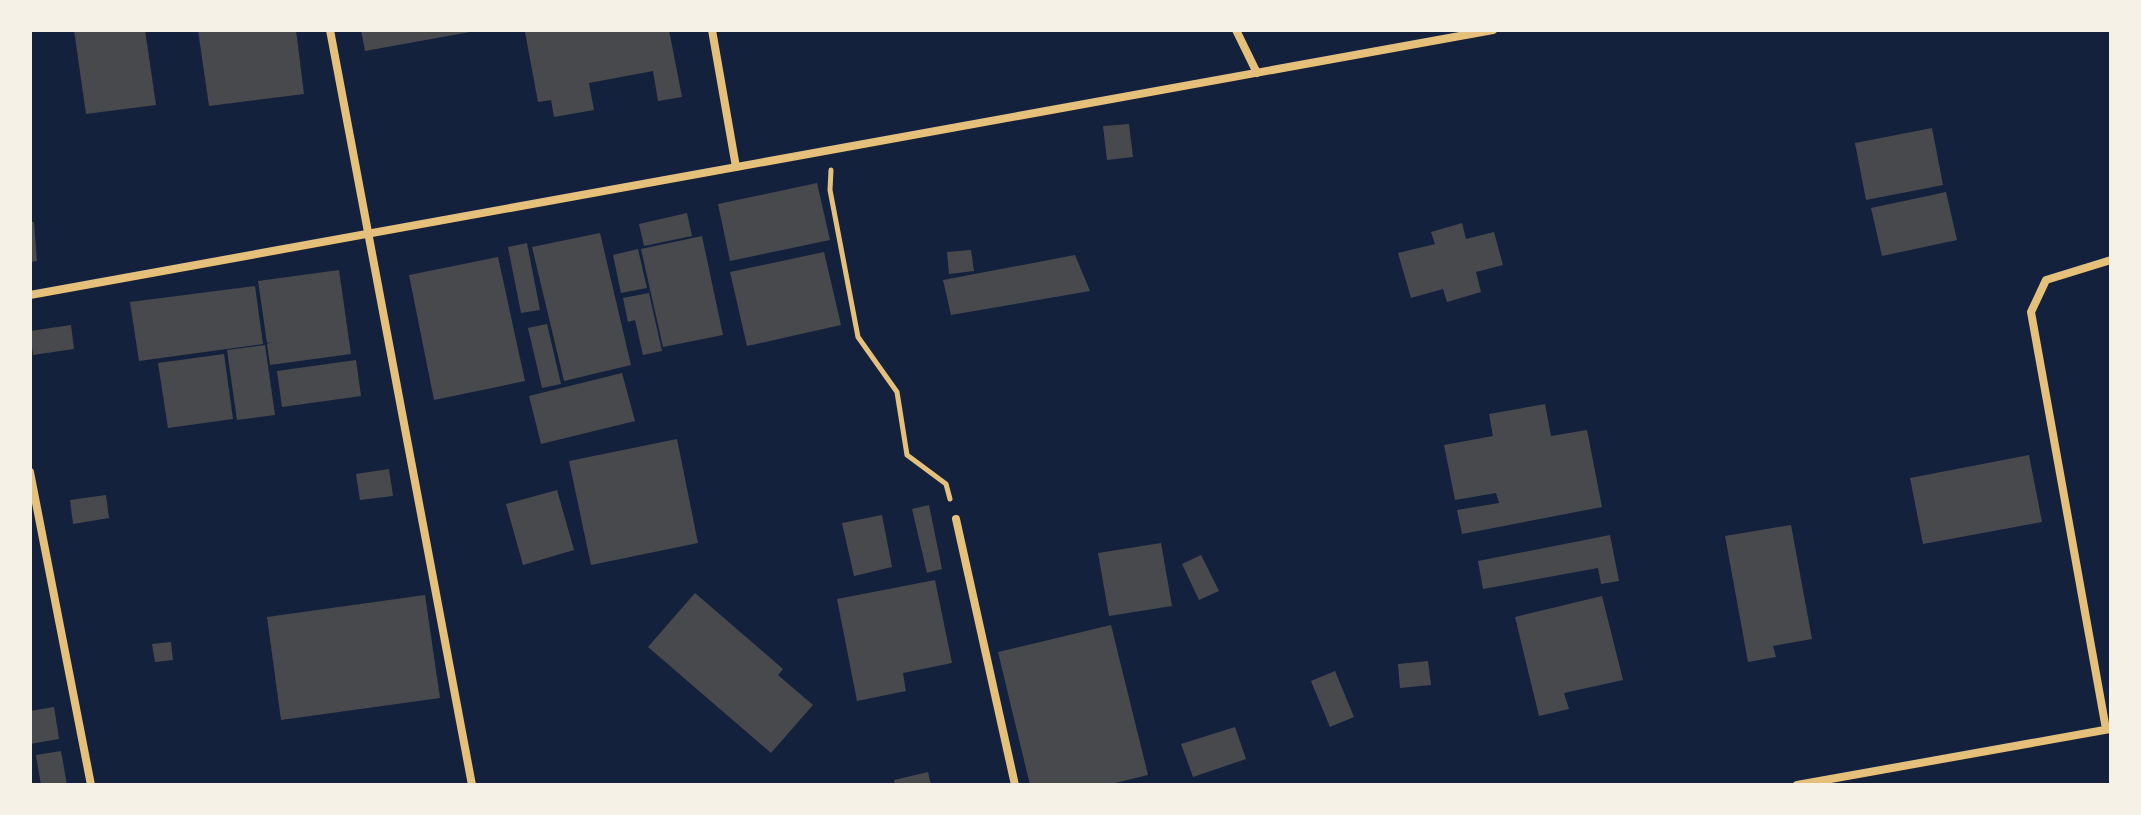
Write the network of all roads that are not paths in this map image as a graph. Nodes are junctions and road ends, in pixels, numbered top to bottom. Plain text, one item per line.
1 (330, 30) edge
2 (712, 30) edge
3 (1236, 30) edge
4 (1493, 30) edge
5 (1257, 73) junction
6 (736, 167) junction
7 (369, 233) junction
8 (2111, 260) edge
9 (30, 295) edge
10 (30, 472) edge
11 (956, 519) road end
12 (2108, 729) edge
13 (91, 785) edge
14 (472, 785) edge
15 (1015, 785) edge
16 (1797, 785) edge

1 - 7 street
2 - 6 street
3 - 5 street
4 - 5 street
5 - 6 street
6 - 7 street
7 - 9 street
7 - 14 street
8 - 12 street
10 - 13 street
11 - 15 street
12 - 16 street

